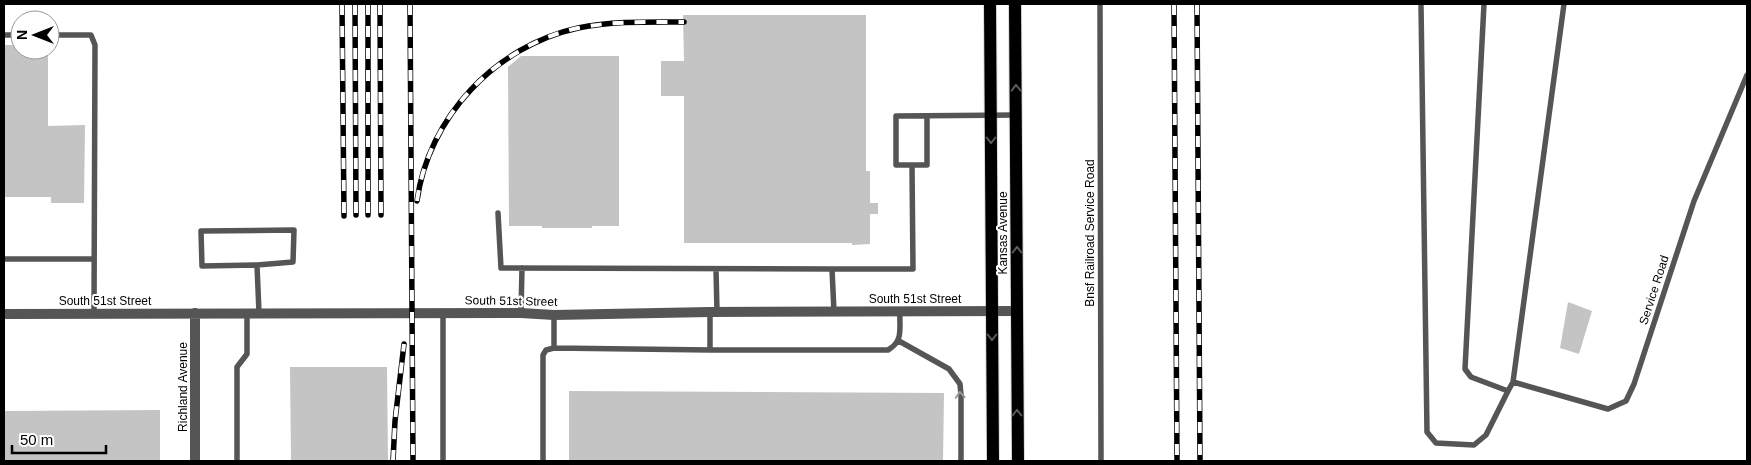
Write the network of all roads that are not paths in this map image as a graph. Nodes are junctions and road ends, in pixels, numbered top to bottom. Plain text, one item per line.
1 (990, 4) edge
2 (1015, 4) edge
3 (1100, 4) edge
4 (1421, 4) edge
5 (1484, 4) edge
6 (1564, 4) edge
7 (60, 35) edge
8 (1747, 75) edge
9 (991, 115) junction
10 (1016, 115) junction
11 (928, 116) junction
12 (912, 165) junction
13 (498, 213) dead end
14 (4, 258) edge
15 (94, 259) junction
16 (257, 265) junction
17 (522, 268) junction
18 (716, 269) junction
19 (832, 269) junction
20 (1017, 311) junction
21 (714, 312) junction
22 (834, 312) junction
23 (900, 312) junction
24 (992, 312) junction
25 (195, 313) junction
26 (247, 313) junction
27 (259, 313) junction
28 (443, 313) junction
29 (521, 313) junction
30 (4, 314) edge
31 (94, 314) junction
32 (554, 315) junction
33 (899, 341) junction
34 (554, 348) junction
35 (710, 350) junction
36 (1513, 382) junction
37 (1508, 391) junction
38 (196, 461) edge
39 (237, 461) edge
40 (442, 461) edge
41 (543, 461) edge
42 (961, 461) edge
43 (993, 461) edge
44 (1018, 461) edge
45 (1101, 461) edge

1 - 9 main road, Kansas Avenue
10 -> 2 main road, Kansas Avenue
3 - 45 lane, Bnsf Railroad Service Road
4 - 37 lane
5 - 37 lane
6 - 36 lane
7 - 15 lane
8 - 36 lane, Service Road
9 - 10 lane
9 - 11 lane
9 -> 24 main road, Kansas Avenue
20 -> 10 main road, Kansas Avenue
11 - 12 lane
11 - 12 lane
12 - 19 lane
13 - 17 lane
14 - 15 lane
15 - 31 lane
16 - 16 lane
16 - 27 lane
17 - 18 lane
17 - 29 lane
18 - 19 lane
18 - 21 lane
19 - 22 lane
20 - 24 street, South 51st Street
44 -> 20 main road, Kansas Avenue
21 - 22 street, South 51st Street
21 - 32 street, South 51st Street
21 - 35 lane
22 - 23 street, South 51st Street
23 - 24 street, South 51st Street
23 - 33 lane
24 -> 43 main road, Kansas Avenue
25 - 26 street, South 51st Street
25 - 31 street, South 51st Street
25 - 38 street, Richland Avenue
26 - 27 street, South 51st Street
26 - 39 lane
27 - 28 street, South 51st Street
28 - 29 street, South 51st Street
28 - 40 lane
29 - 32 street, South 51st Street
30 - 31 street, South 51st Street
32 - 34 lane
33 - 35 lane
42 -> 33 lane
34 - 35 lane
34 - 41 lane
36 - 37 lane

